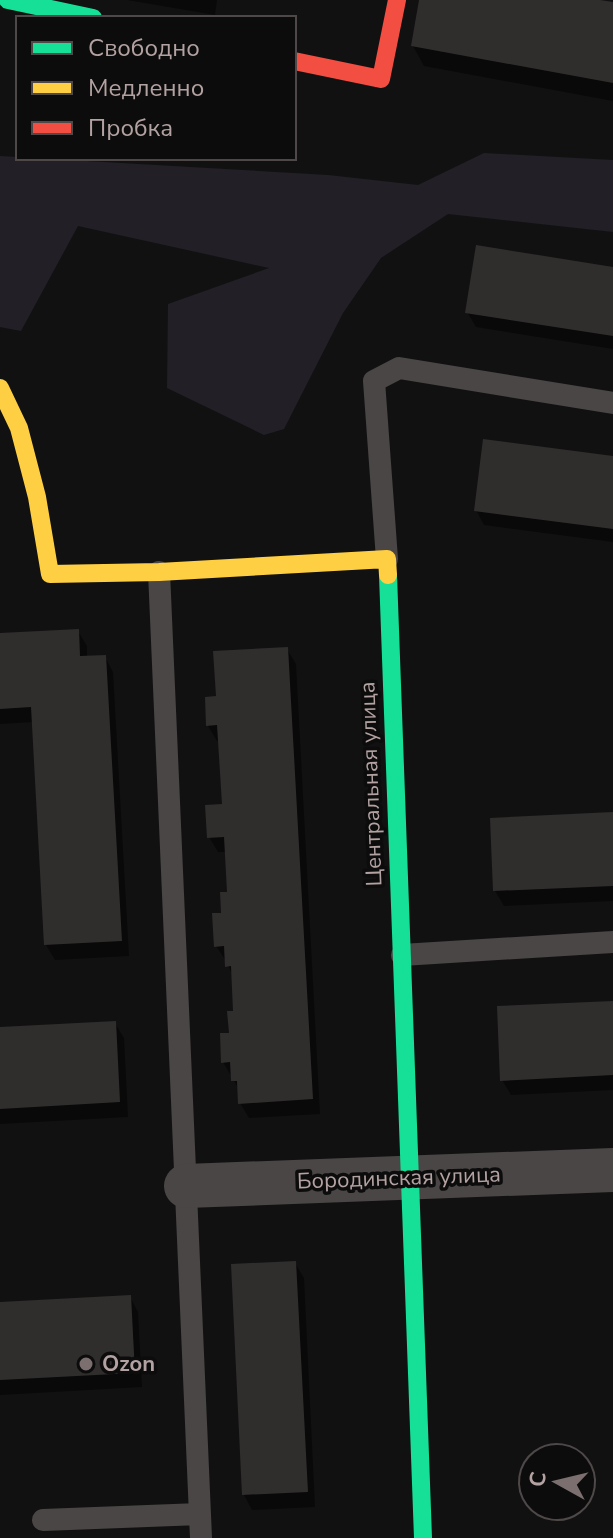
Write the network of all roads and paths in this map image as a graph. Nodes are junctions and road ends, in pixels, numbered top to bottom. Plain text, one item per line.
1 (8, 0) edge
2 (397, 0) edge
3 (84, 16) edge
4 (296, 61) edge
5 (0, 388) edge
6 (613, 403) edge
7 (387, 559) junction
8 (159, 572) junction
9 (613, 942) edge
10 (402, 955) junction
11 (613, 1170) edge
12 (410, 1178) junction
13 (186, 1186) junction
14 (200, 1514) junction
15 (43, 1520) dead end
16 (201, 1538) edge
17 (423, 1538) edge

1 - 3 street
2 - 4 street
5 - 8 street
6 - 7 lane
7 - 8 street
7 - 10 street, Центральная улица
8 - 13 lane
9 - 10 lane
10 - 12 street, Центральная улица
11 - 12 street, Бородинская улица
12 - 13 street, Бородинская улица
12 - 17 street, Центральная улица
13 - 14 lane
14 - 15 lane
14 - 16 lane

